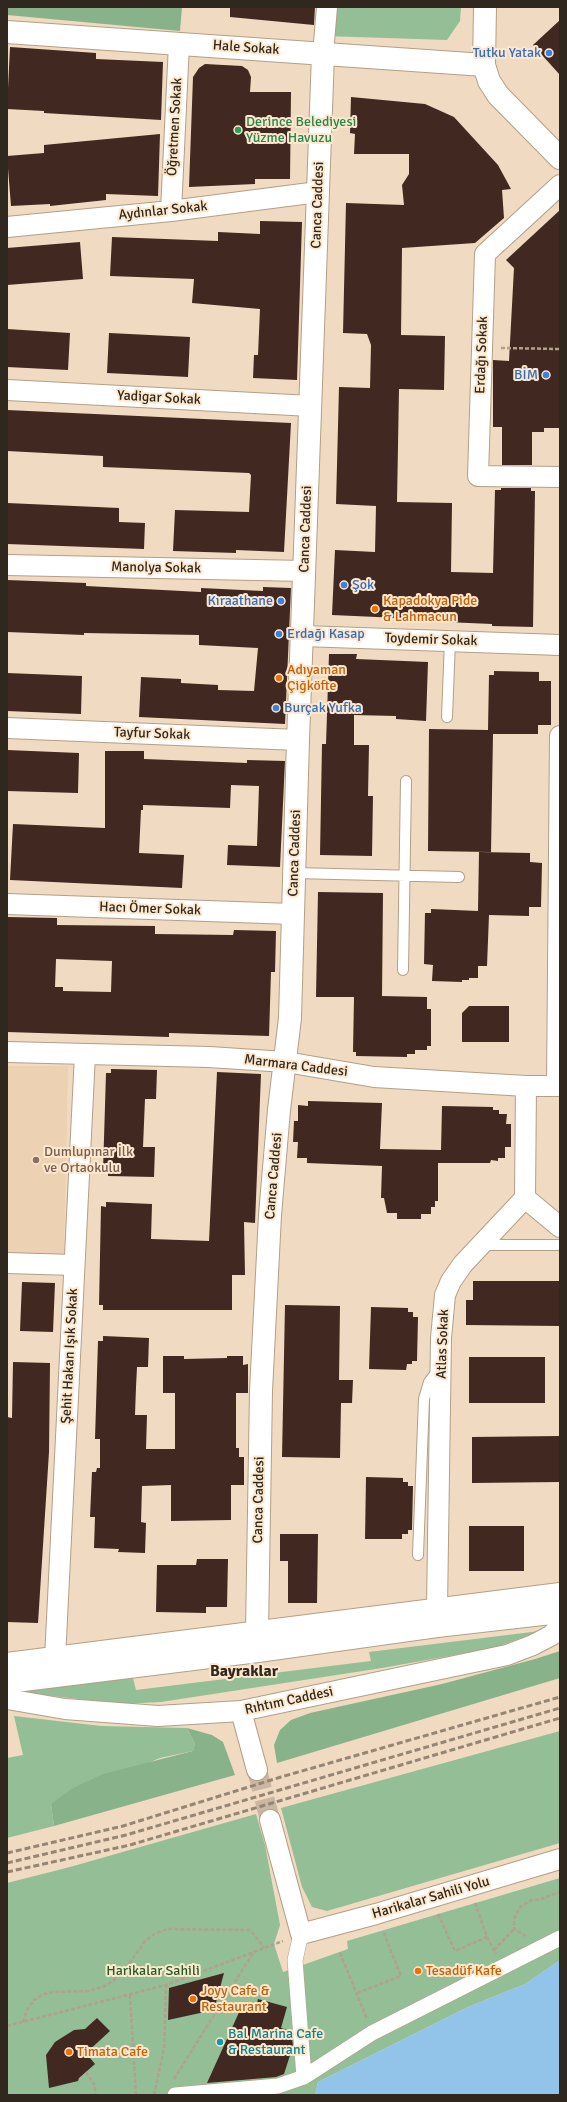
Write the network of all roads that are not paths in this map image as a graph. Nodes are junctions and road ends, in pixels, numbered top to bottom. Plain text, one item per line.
1 (327, 7) edge
2 (485, 7) edge
3 (7, 32) edge
4 (179, 44) junction
5 (324, 54) junction
6 (484, 65) junction
7 (560, 158) edge
8 (560, 185) edge
9 (318, 192) junction
10 (171, 211) junction
11 (7, 227) edge
12 (7, 390) edge
13 (311, 406) junction
14 (560, 477) edge
15 (7, 565) edge
16 (305, 571) junction
17 (303, 636) junction
18 (450, 641) junction
19 (560, 645) edge
20 (447, 717) dead end
21 (7, 728) edge
22 (560, 736) edge
23 (298, 740) junction
24 (406, 780) dead end
25 (294, 873) junction
26 (404, 875) junction
27 (459, 876) dead end
28 (7, 904) edge
29 (293, 914) junction
30 (403, 970) dead end
31 (7, 1052) edge
32 (85, 1054) junction
33 (286, 1062) junction
34 (526, 1086) junction
35 (558, 1086) edge
36 (525, 1198) junction
37 (560, 1227) edge
38 (480, 1245) junction
39 (560, 1245) edge
40 (7, 1263) edge
41 (74, 1265) junction
42 (441, 1365) junction
43 (418, 1555) dead end
44 (560, 1594) edge
45 (560, 1612) edge
46 (437, 1617) junction
47 (560, 1625) edge
48 (257, 1641) junction
49 (55, 1658) junction
50 (7, 1664) edge
51 (7, 1682) edge
52 (7, 1699) edge
53 (241, 1711) junction
54 (257, 1770) tunnel mouth
55 (270, 1820) tunnel mouth
56 (560, 1859) edge
57 (560, 1872) edge
58 (301, 1934) junction
59 (560, 1938) edge
60 (304, 2077) junction
61 (174, 2088) edge

1 - 5 street
2 - 6 street
3 - 4 street, Hale Sokak
4 - 5 street, Hale Sokak
4 - 10 street, Öğretmen Sokak
5 - 6 street, Hale Sokak
5 - 9 street, Canca Caddesi
6 - 7 street
8 - 14 street, Erdağı Sokak
9 - 10 street, Aydınlar Sokak
9 - 13 street, Canca Caddesi
10 - 11 street, Aydınlar Sokak
12 - 13 street, Yadigar Sokak
13 - 16 street, Canca Caddesi
15 - 16 street, Manolya Sokak
16 - 17 street, Canca Caddesi
17 - 18 street, Toydemir Sokak
17 - 23 street, Canca Caddesi
18 - 19 street, Toydemir Sokak
18 - 20 lane
21 - 23 street, Tayfur Sokak
22 - 35 street
23 - 25 street, Canca Caddesi
24 - 26 lane
25 - 26 lane
25 - 29 street, Canca Caddesi
26 - 27 lane
26 - 30 lane
28 - 29 street, Hacı Ömer Sokak
29 - 33 street, Canca Caddesi
31 - 32 street, Marmara Caddesi
32 - 33 street, Marmara Caddesi
32 - 41 street, Şehit Hakan Işık Sokak
33 - 34 street, Marmara Caddesi
33 - 48 street, Canca Caddesi
34 - 35 street, Marmara Caddesi
34 - 36 street
36 - 37 street
36 - 38 street, Atlas Sokak
38 - 39 lane
38 - 42 street, Atlas Sokak
40 - 41 street
41 - 49 street, Şehit Hakan Işık Sokak
42 - 43 lane
42 - 46 street, Atlas Sokak
44 - 46 street
45 - 46 street
46 - 48 street
47 - 53 street, Rıhtım Caddesi
48 - 49 street
48 - 51 street
49 - 50 street
52 - 53 street, Rıhtım Caddesi
53 - 54 street
55 - 58 street
56 - 58 street, Harikalar Sahili Yolu
57 - 58 street, Harikalar Sahili Yolu
58 - 60 street
59 - 60 street
60 - 61 street

